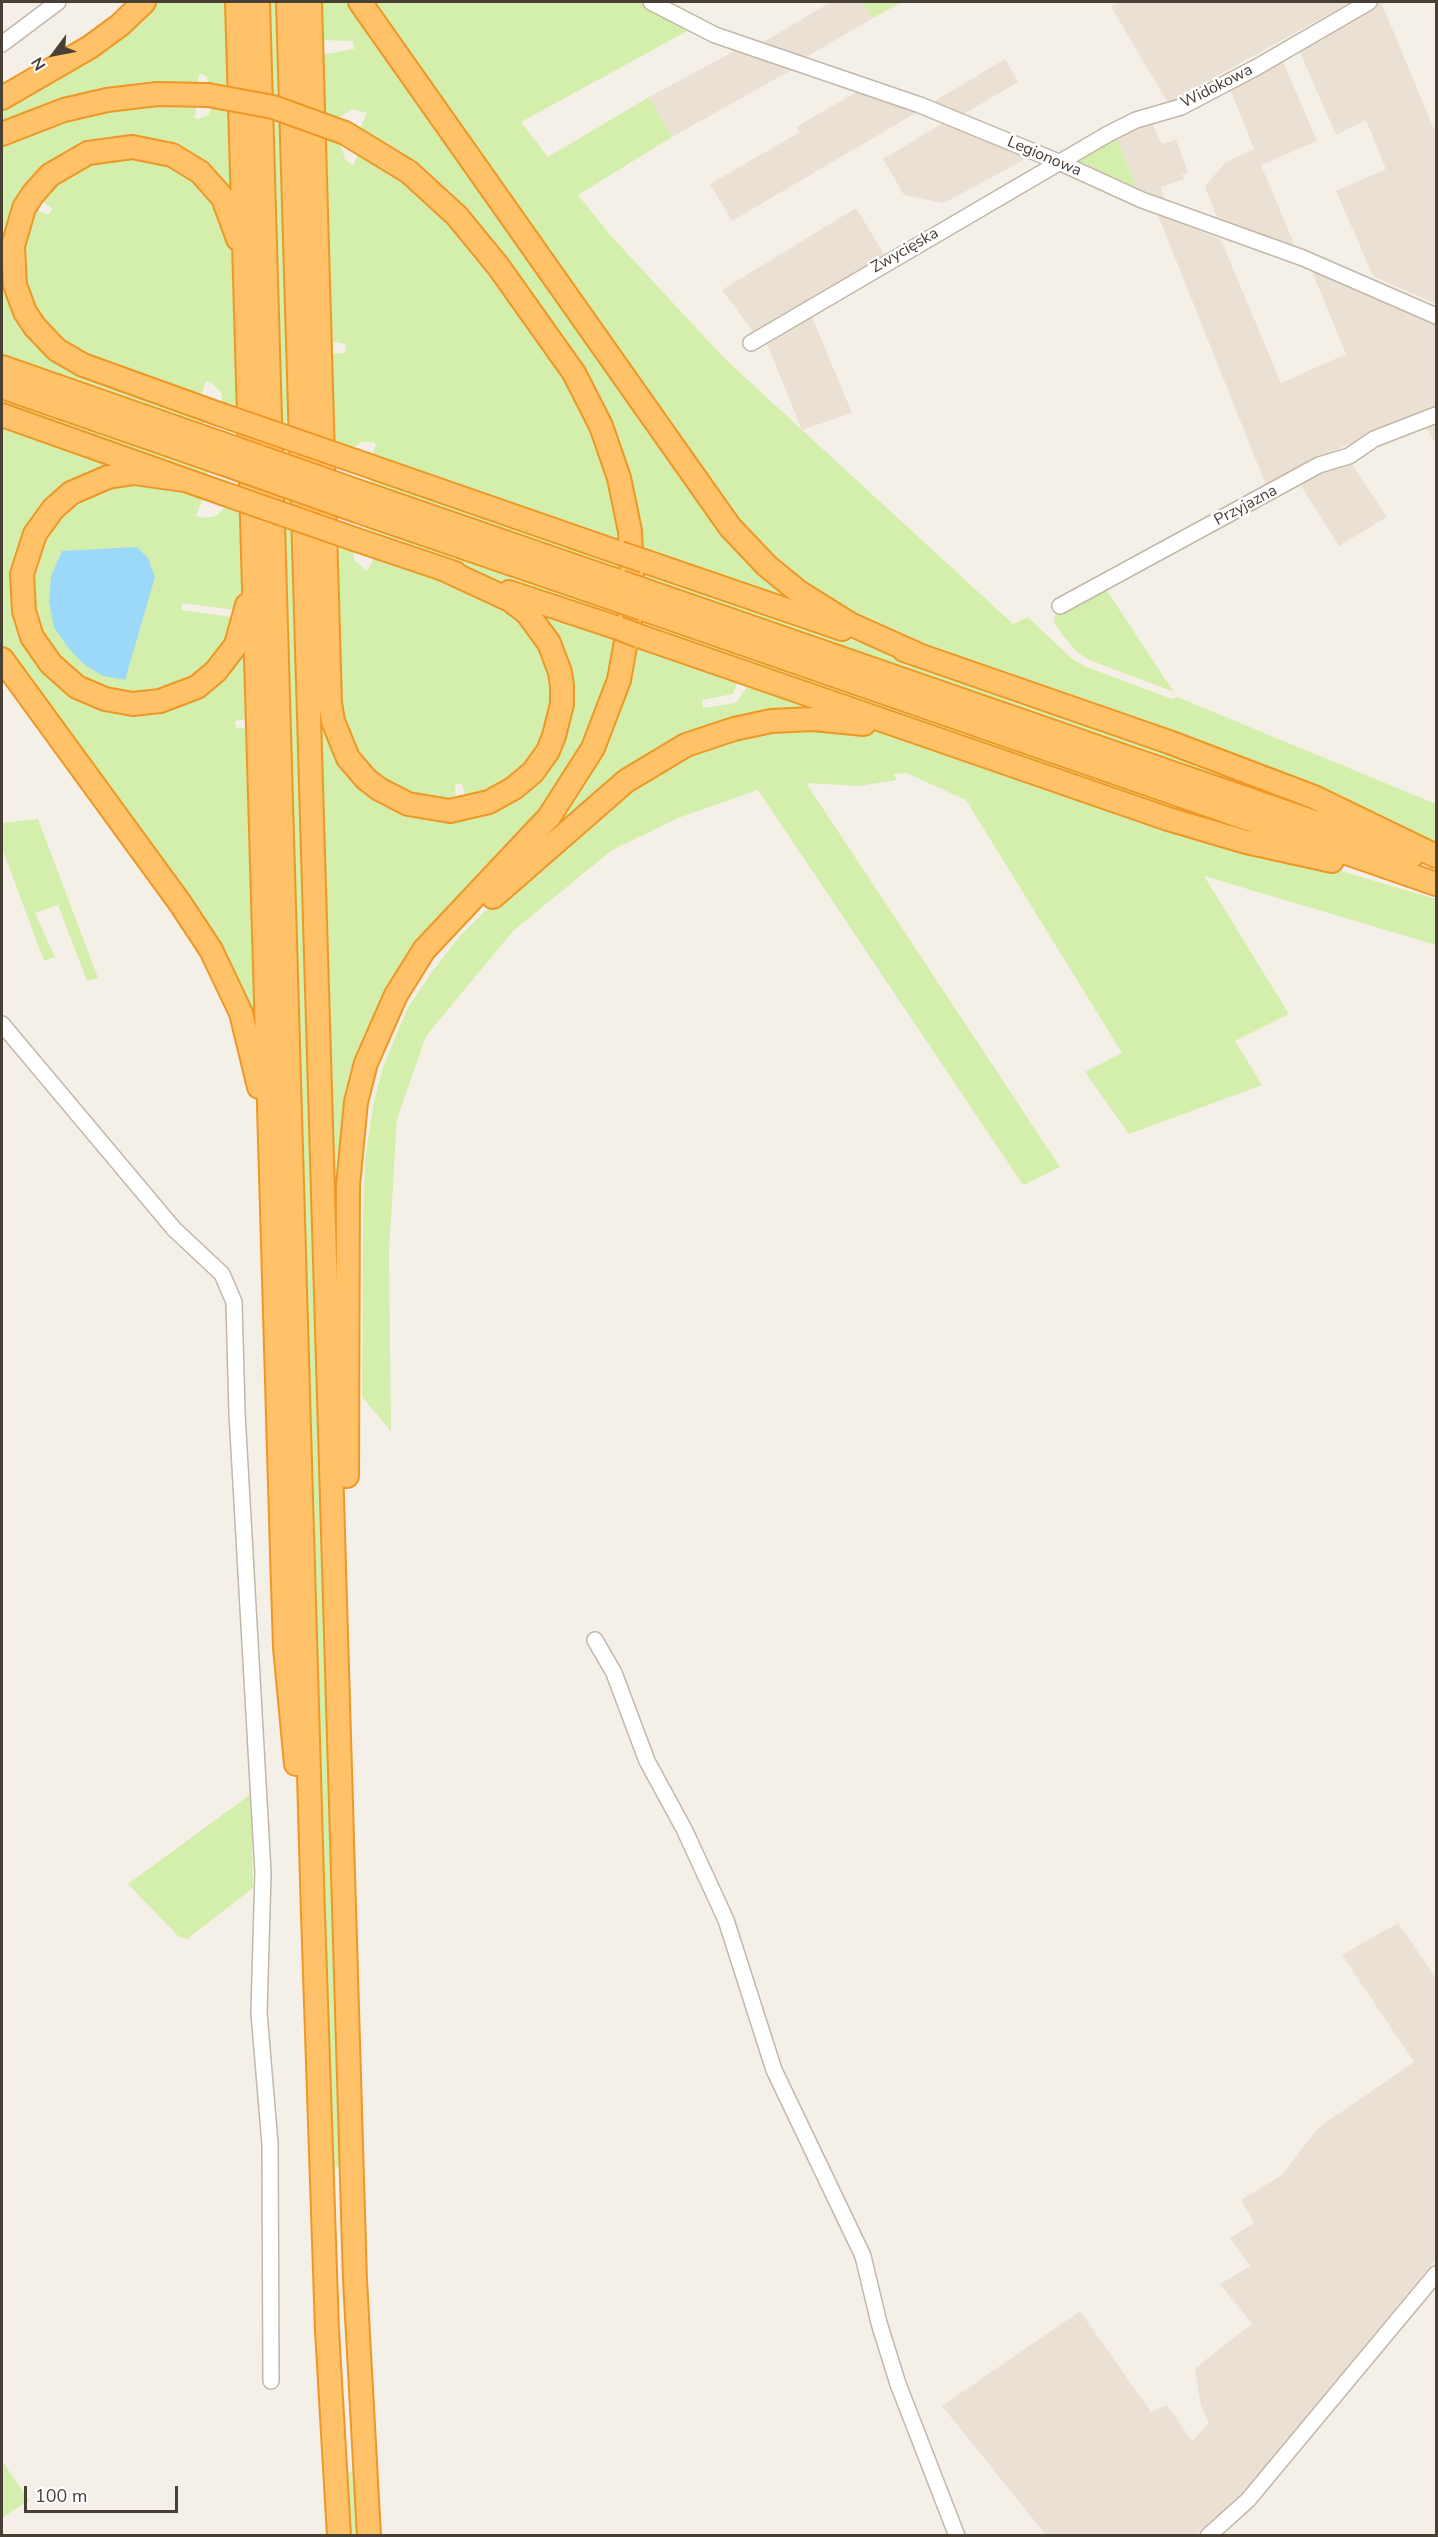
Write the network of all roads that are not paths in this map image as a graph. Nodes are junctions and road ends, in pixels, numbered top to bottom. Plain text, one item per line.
1 (58, 2) edge
2 (144, 2) edge
3 (237, 2) edge
4 (258, 2) edge
5 (288, 2) edge
6 (310, 2) edge
7 (360, 2) edge
8 (651, 2) edge
9 (1369, 2) edge
10 (2, 44) edge
11 (2, 98) edge
12 (2, 134) edge
13 (1060, 163) junction
14 (247, 289) junction
15 (1437, 316) edge
16 (751, 343) dead end
17 (2, 367) edge
18 (2, 387) edge
19 (2, 415) edge
20 (1437, 415) edge
21 (220, 453) junction
22 (184, 480) junction
23 (255, 553) junction
24 (443, 569) junction
25 (1059, 606) dead end
26 (917, 654) junction
27 (2, 659) edge
28 (939, 739) junction
29 (1437, 856) edge
30 (1436, 877) edge
31 (2, 1024) edge
32 (369, 1057) junction
33 (271, 1166) junction
34 (595, 1640) dead end
35 (338, 1687) junction
36 (313, 1914) junction
37 (1437, 2274) edge
38 (271, 2381) dead end
39 (339, 2535) edge
40 (369, 2535) edge
41 (957, 2535) edge
42 (1208, 2535) edge

1 - 10 street
2 - 11 highway
3 - 14 highway
4 - 36 highway
5 - 35 highway
6 - 24 highway
7 - 26 highway
8 - 13 street, Legionowa
9 - 13 street, Widokowa
12 - 32 highway, bridge
13 - 15 street, Legionowa
13 - 16 street, Zwycięska
14 - 23 highway
14 - 26 highway, bridge
17 - 21 highway
18 - 21 highway
19 - 22 highway
20 - 25 street, Przyjazna
21 - 30 highway, bridge
22 - 23 highway
22 - 24 highway, bridge
23 - 33 highway
24 - 28 highway
26 - 29 highway
27 - 33 highway
28 - 30 highway
28 - 32 highway
31 - 38 street
32 - 35 highway
33 - 36 highway
34 - 41 street
35 - 40 highway
36 - 39 highway
37 - 42 street

